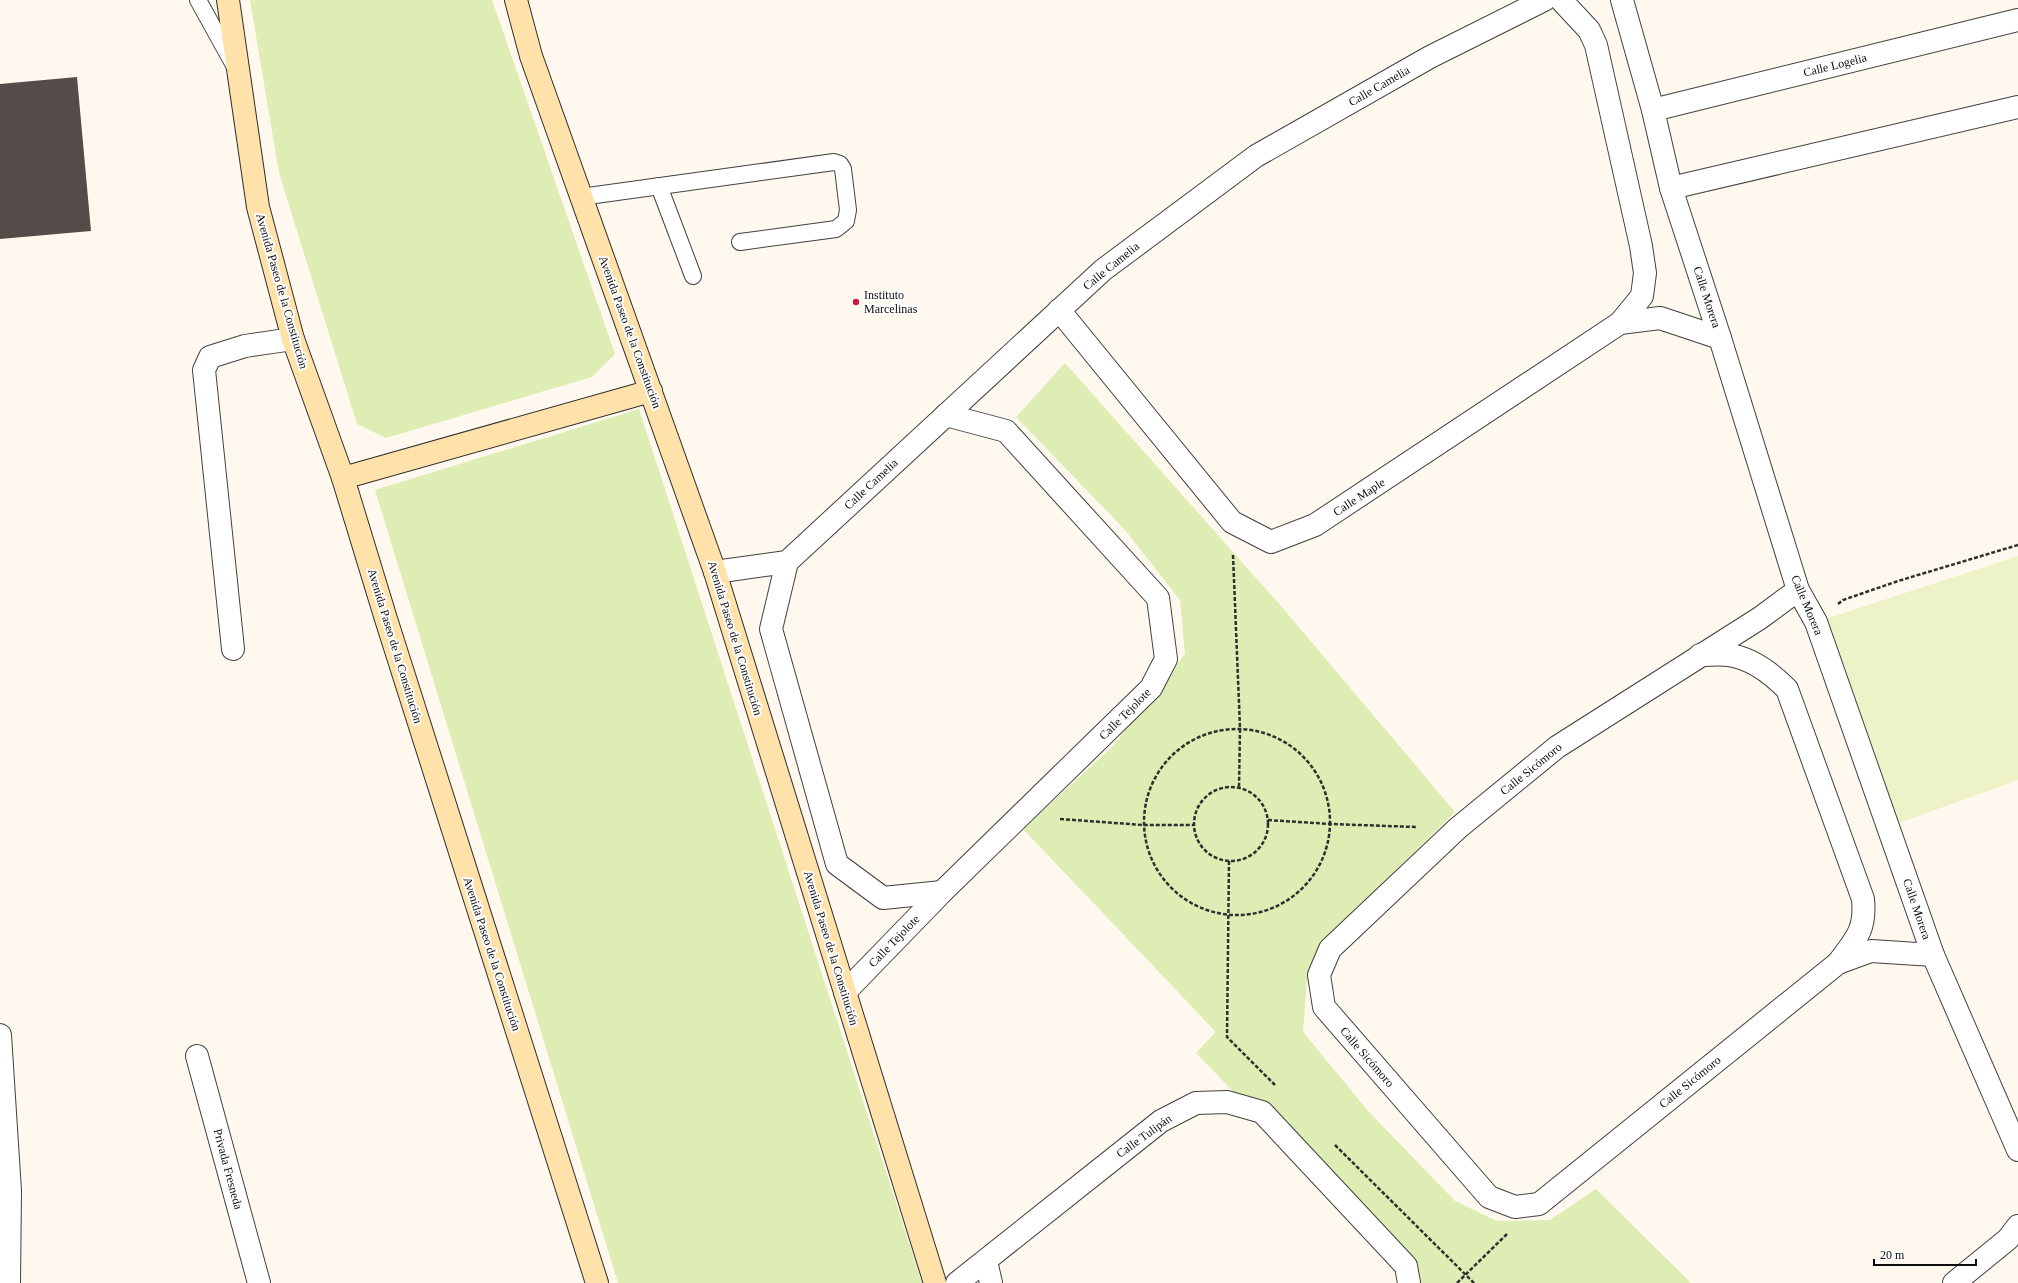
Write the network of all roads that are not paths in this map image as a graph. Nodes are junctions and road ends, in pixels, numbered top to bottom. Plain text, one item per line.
1 (198, 0) edge
2 (228, 0) edge
3 (506, 0) edge
4 (516, 0) edge
5 (1544, 0) edge
6 (1561, 0) edge
7 (1622, 0) edge
8 (2018, 20) edge
9 (531, 56) junction
10 (238, 72) junction
11 (2018, 107) edge
12 (1653, 110) junction
13 (659, 186) junction
14 (1671, 188) junction
15 (581, 197) junction
16 (740, 242) dead end
17 (693, 276) dead end
18 (1059, 310) junction
19 (1620, 323) junction
20 (1720, 338) junction
21 (293, 339) junction
22 (651, 391) junction
23 (946, 414) junction
24 (343, 478) junction
25 (787, 562) junction
26 (715, 572) junction
27 (1798, 590) junction
28 (233, 649) dead end
29 (1700, 655) junction
30 (942, 892) junction
31 (1933, 955) junction
32 (1838, 963) junction
33 (845, 992) junction
34 (0, 1035) edge
35 (196, 1056) dead end
36 (2018, 1150) edge
37 (2018, 1226) edge
38 (986, 1261) junction
39 (1961, 1282) edge
40 (9, 1283) edge
41 (259, 1283) edge
42 (597, 1283) edge
43 (935, 1283) edge
44 (958, 1283) edge
45 (991, 1283) edge
46 (1409, 1283) edge

1 - 10 lane
2 - 10 street, Avenida Paseo de la Constitución
3 - 9 street
4 - 9 street, Avenida Paseo de la Constitución
5 - 18 street, Calle Camelia
6 - 19 street
7 - 12 street, Calle Morera
8 - 12 street, Calle Logelia
9 - 15 street, Avenida Paseo de la Constitución
10 - 21 street, Avenida Paseo de la Constitución
11 - 14 street
12 - 14 street, Calle Morera
13 - 15 lane
13 - 16 lane
13 - 17 lane
14 - 20 street, Calle Morera
15 - 22 street, Avenida Paseo de la Constitución
18 - 19 street, Calle Maple
18 - 23 street, Calle Camelia
19 - 20 street, Calle Maple
20 - 27 street, Calle Morera
21 - 24 street, Avenida Paseo de la Constitución
21 - 28 street
22 - 24 street
22 - 26 street, Avenida Paseo de la Constitución
23 - 25 street, Calle Camelia
23 - 30 street, Calle Tejolote
24 - 42 street, Avenida Paseo de la Constitución
25 - 26 street
25 - 30 street
26 - 33 street, Avenida Paseo de la Constitución
27 - 29 street, Calle Sicómoro
27 - 31 street, Calle Morera
29 - 32 street
29 - 32 street, Calle Sicómoro
30 - 33 street, Calle Tejolote
31 - 32 street, Calle Sicómoro
31 - 36 street, Calle Morera
33 - 43 street, Avenida Paseo de la Constitución
34 - 40 street
35 - 41 street, Privada Fresneda
37 - 39 street
38 - 44 street, Calle Tulipán
38 - 45 street
38 - 46 street, Calle Tulipán

